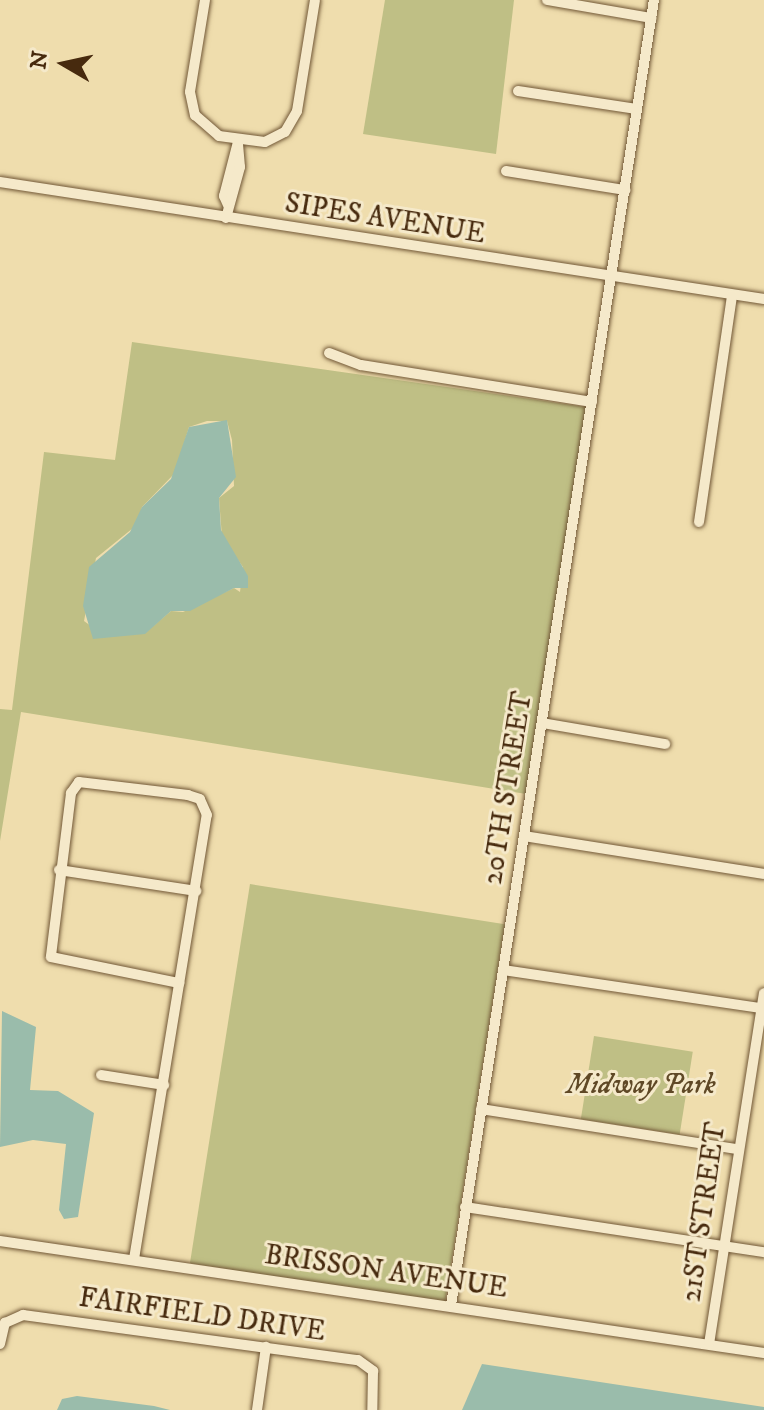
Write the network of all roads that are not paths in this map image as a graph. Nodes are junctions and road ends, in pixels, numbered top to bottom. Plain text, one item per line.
1 (205, 0) edge
2 (315, 0) edge
3 (547, 0) edge
4 (654, 0) edge
5 (651, 18) junction
6 (518, 91) dead end
7 (637, 109) junction
8 (238, 142) junction
9 (506, 171) dead end
10 (0, 182) edge
11 (625, 190) junction
12 (226, 218) junction
13 (612, 278) junction
14 (732, 295) junction
15 (764, 299) edge
16 (329, 353) dead end
17 (592, 402) junction
18 (699, 522) dead end
19 (542, 723) junction
20 (665, 744) dead end
21 (524, 836) junction
22 (59, 870) junction
23 (764, 874) edge
24 (196, 891) junction
25 (503, 970) junction
26 (179, 983) junction
27 (764, 993) edge
28 (761, 1008) junction
29 (101, 1075) dead end
30 (164, 1085) junction
31 (481, 1109) junction
32 (737, 1149) junction
33 (465, 1207) junction
34 (0, 1241) edge
35 (725, 1247) junction
36 (764, 1252) edge
37 (134, 1259) junction
38 (451, 1305) junction
39 (0, 1344) edge
40 (709, 1344) junction
41 (266, 1347) junction
42 (764, 1353) edge
43 (257, 1410) edge
44 (372, 1410) edge

1 - 8 street
2 - 8 street
3 - 5 street
4 - 5 street, 20TH STREET
5 - 7 street, 20TH STREET
6 - 7 street
7 - 11 street, 20TH STREET
8 - 12 street
9 - 11 street
10 - 12 street, SIPES AVENUE
11 - 13 street, 20TH STREET
12 - 13 street, SIPES AVENUE
13 - 14 street, SIPES AVENUE
13 - 17 street, 20TH STREET
14 - 15 street, SIPES AVENUE
14 - 18 street
16 - 17 street
17 - 19 street, 20TH STREET
19 - 20 street
19 - 21 street, 20TH STREET
21 - 23 street
21 - 25 street, 20TH STREET
22 - 24 street
22 - 24 street
22 - 26 street
24 - 26 street
25 - 28 street
25 - 31 street, 20TH STREET
26 - 30 street
27 - 28 street, 21ST STREET
28 - 32 street, 21ST STREET
29 - 30 street
30 - 37 street
31 - 32 street
31 - 33 street, 20TH STREET
32 - 35 street, 21ST STREET
33 - 35 street
33 - 38 street, 20TH STREET
34 - 37 street, BRISSON AVENUE
35 - 36 street
35 - 40 street, 21ST STREET
37 - 38 street, BRISSON AVENUE
38 - 40 street, BRISSON AVENUE
39 - 41 street, FAIRFIELD DRIVE
40 - 42 street, BRISSON AVENUE
41 - 43 street
41 - 44 street, FAIRFIELD DRIVE

